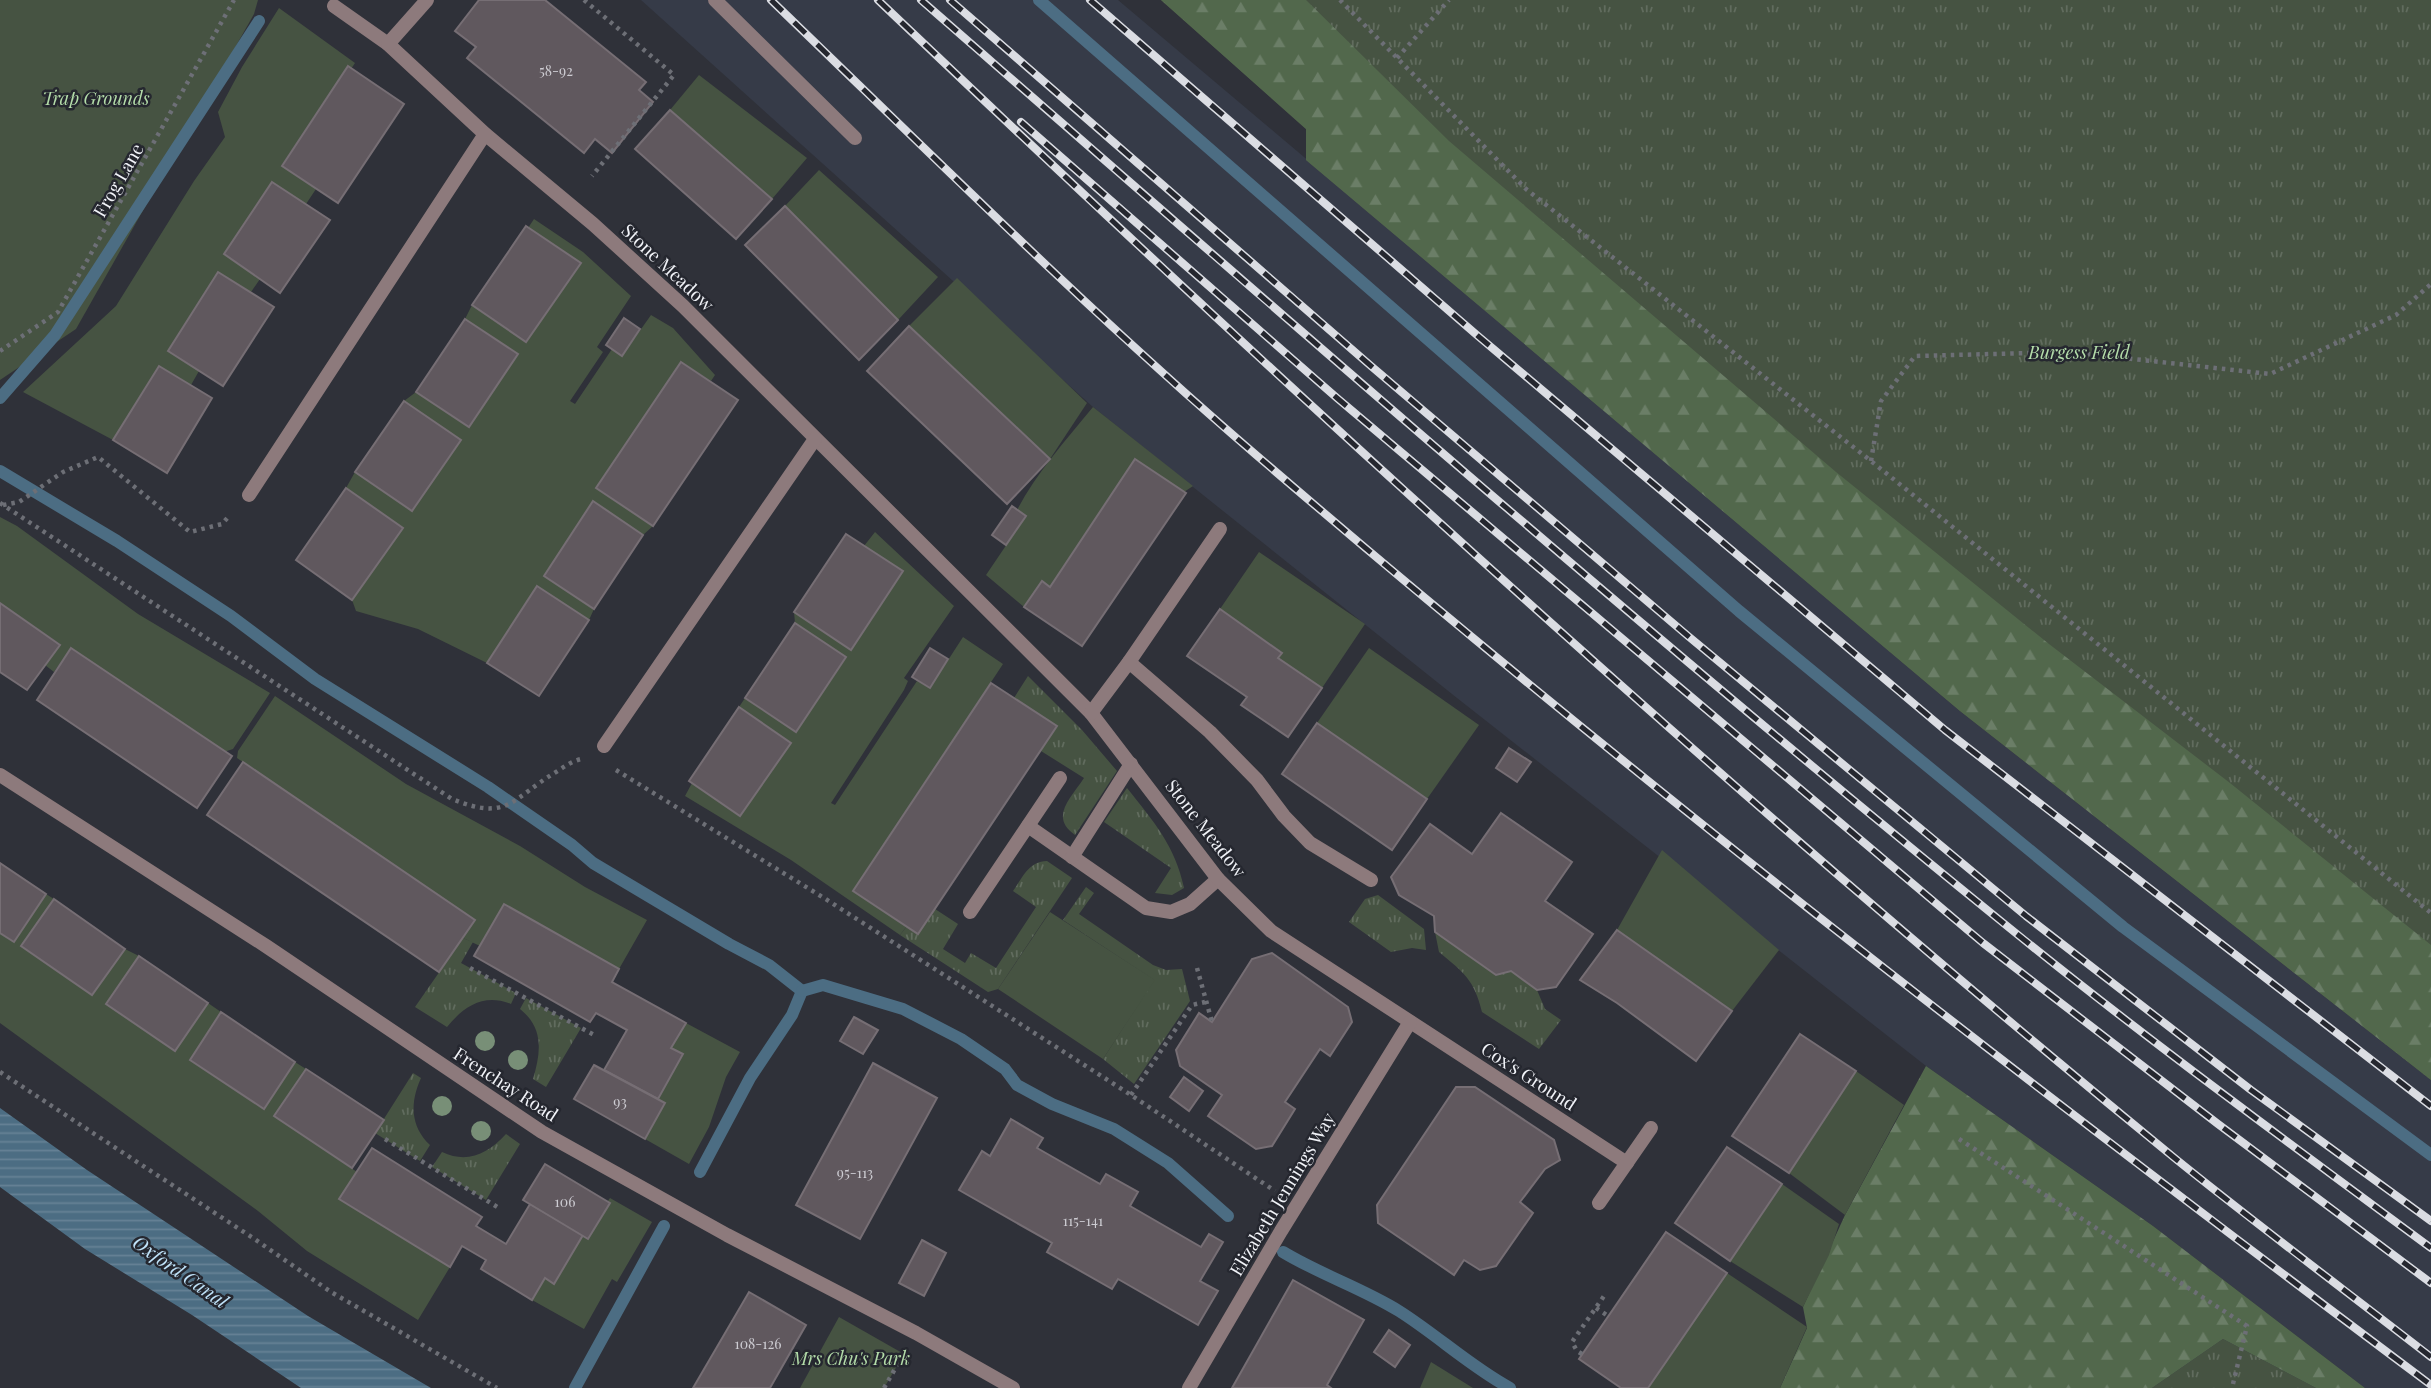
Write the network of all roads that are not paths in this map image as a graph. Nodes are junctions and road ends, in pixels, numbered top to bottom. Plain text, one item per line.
1 (427, 0) edge
2 (715, 0) edge
3 (334, 6) dead end
4 (388, 44) junction
5 (485, 134) junction
6 (855, 138) dead end
7 (815, 439) junction
8 (249, 495) road end
9 (1220, 529) dead end
10 (1129, 662) junction
11 (1091, 713) junction
12 (604, 746) dead end
13 (1131, 764) junction
14 (0, 775) edge
15 (1060, 778) dead end
16 (1028, 826) junction
17 (1073, 857) junction
18 (1218, 879) junction
19 (1371, 880) dead end
20 (970, 912) dead end
21 (1409, 1022) junction
22 (1651, 1128) dead end
23 (1627, 1163) junction
24 (1599, 1203) dead end
25 (1013, 1388) edge
26 (1189, 1388) edge

1 - 4 street
2 - 6 street
3 - 4 street, Stone Meadow
4 - 5 street, Stone Meadow
5 - 7 street, Stone Meadow
5 - 8 street
7 - 11 street, Stone Meadow
7 - 12 street
9 - 10 street
10 - 11 street
10 - 19 street
11 - 13 street, Stone Meadow
13 - 17 street
13 - 18 street, Stone Meadow
14 - 25 street, Frenchay Road
15 - 16 street
16 - 17 street
16 - 20 street
17 - 18 street
18 - 21 street, Stone Meadow
21 - 23 street, Cox's Ground
21 - 26 street, Elizabeth Jennings Way
22 - 23 street
23 - 24 street

